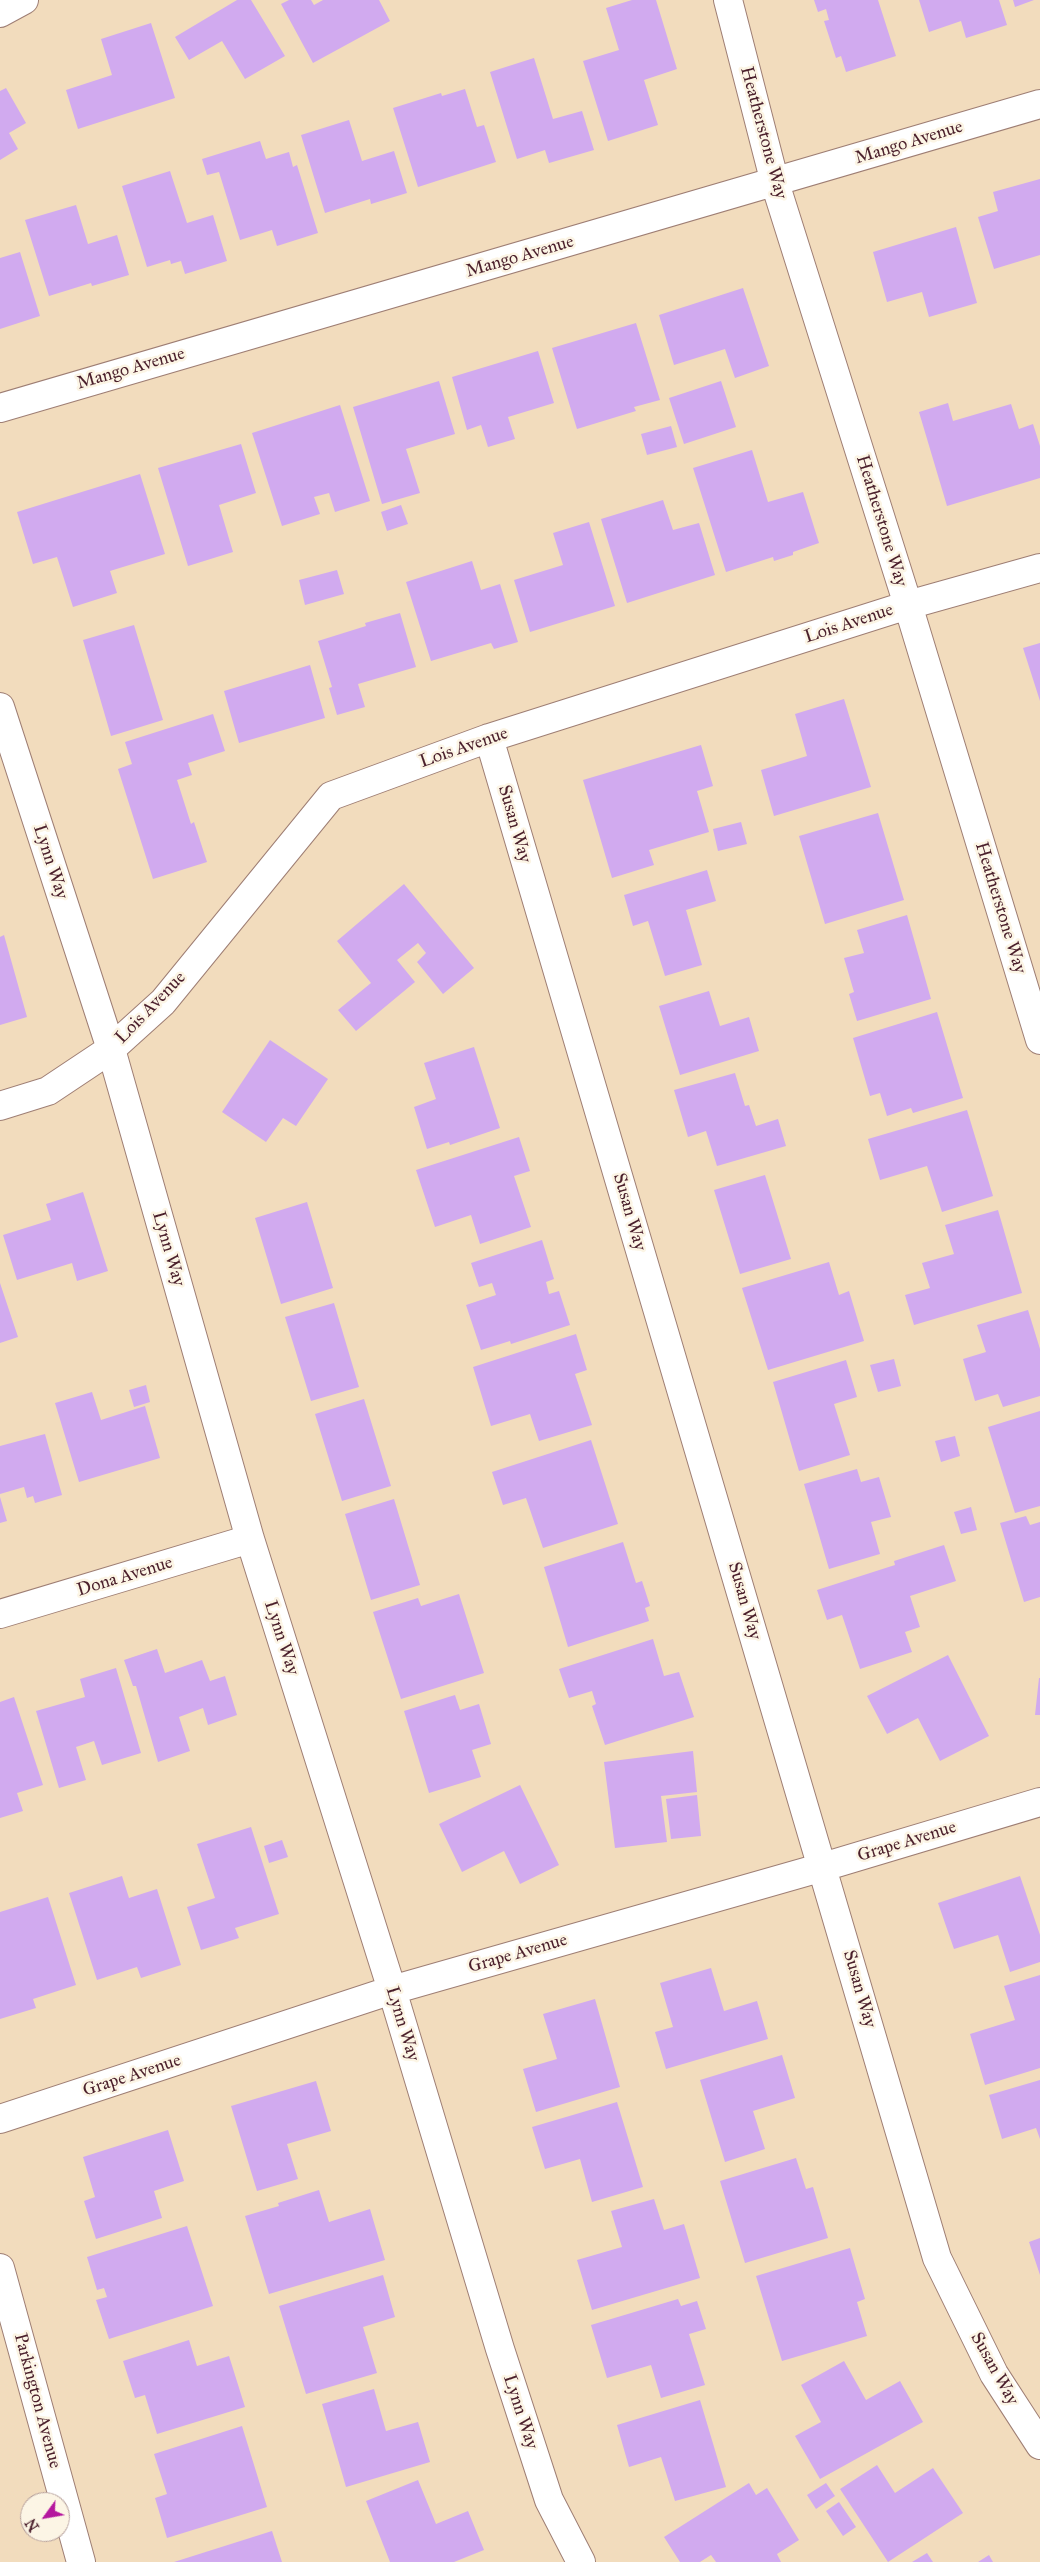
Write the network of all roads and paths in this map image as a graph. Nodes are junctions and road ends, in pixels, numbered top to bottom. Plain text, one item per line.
1 (24, 0) edge
2 (728, 0) edge
3 (0, 13) edge
4 (1040, 104) edge
5 (775, 183) junction
6 (0, 408) edge
7 (1040, 568) edge
8 (908, 605) junction
9 (0, 707) edge
10 (489, 738) junction
11 (1040, 1040) edge
12 (111, 1049) junction
13 (0, 1106) edge
14 (250, 1540) junction
15 (0, 1614) edge
16 (1040, 1802) edge
17 (823, 1867) junction
18 (392, 1990) junction
19 (0, 2119) edge
20 (0, 2268) edge
21 (1040, 2446) edge
22 (81, 2562) edge
23 (581, 2562) edge

1 - 3 street
2 - 5 street, Heatherstone Way
4 - 5 street, Mango Avenue
5 - 6 street, Mango Avenue
5 - 8 street, Heatherstone Way
7 - 8 street, Lois Avenue
8 - 10 street, Lois Avenue
8 - 11 street, Heatherstone Way
9 - 12 street, Lynn Way
10 - 12 street, Lois Avenue
10 - 17 street, Susan Way
12 - 13 street, Lois Avenue
12 - 14 street, Lynn Way
14 - 15 street, Dona Avenue
14 - 18 street, Lynn Way
16 - 17 street, Grape Avenue
17 - 18 street, Grape Avenue
17 - 21 street, Susan Way
18 - 19 street, Grape Avenue
18 - 23 street, Lynn Way
20 - 22 street, Parkington Avenue

